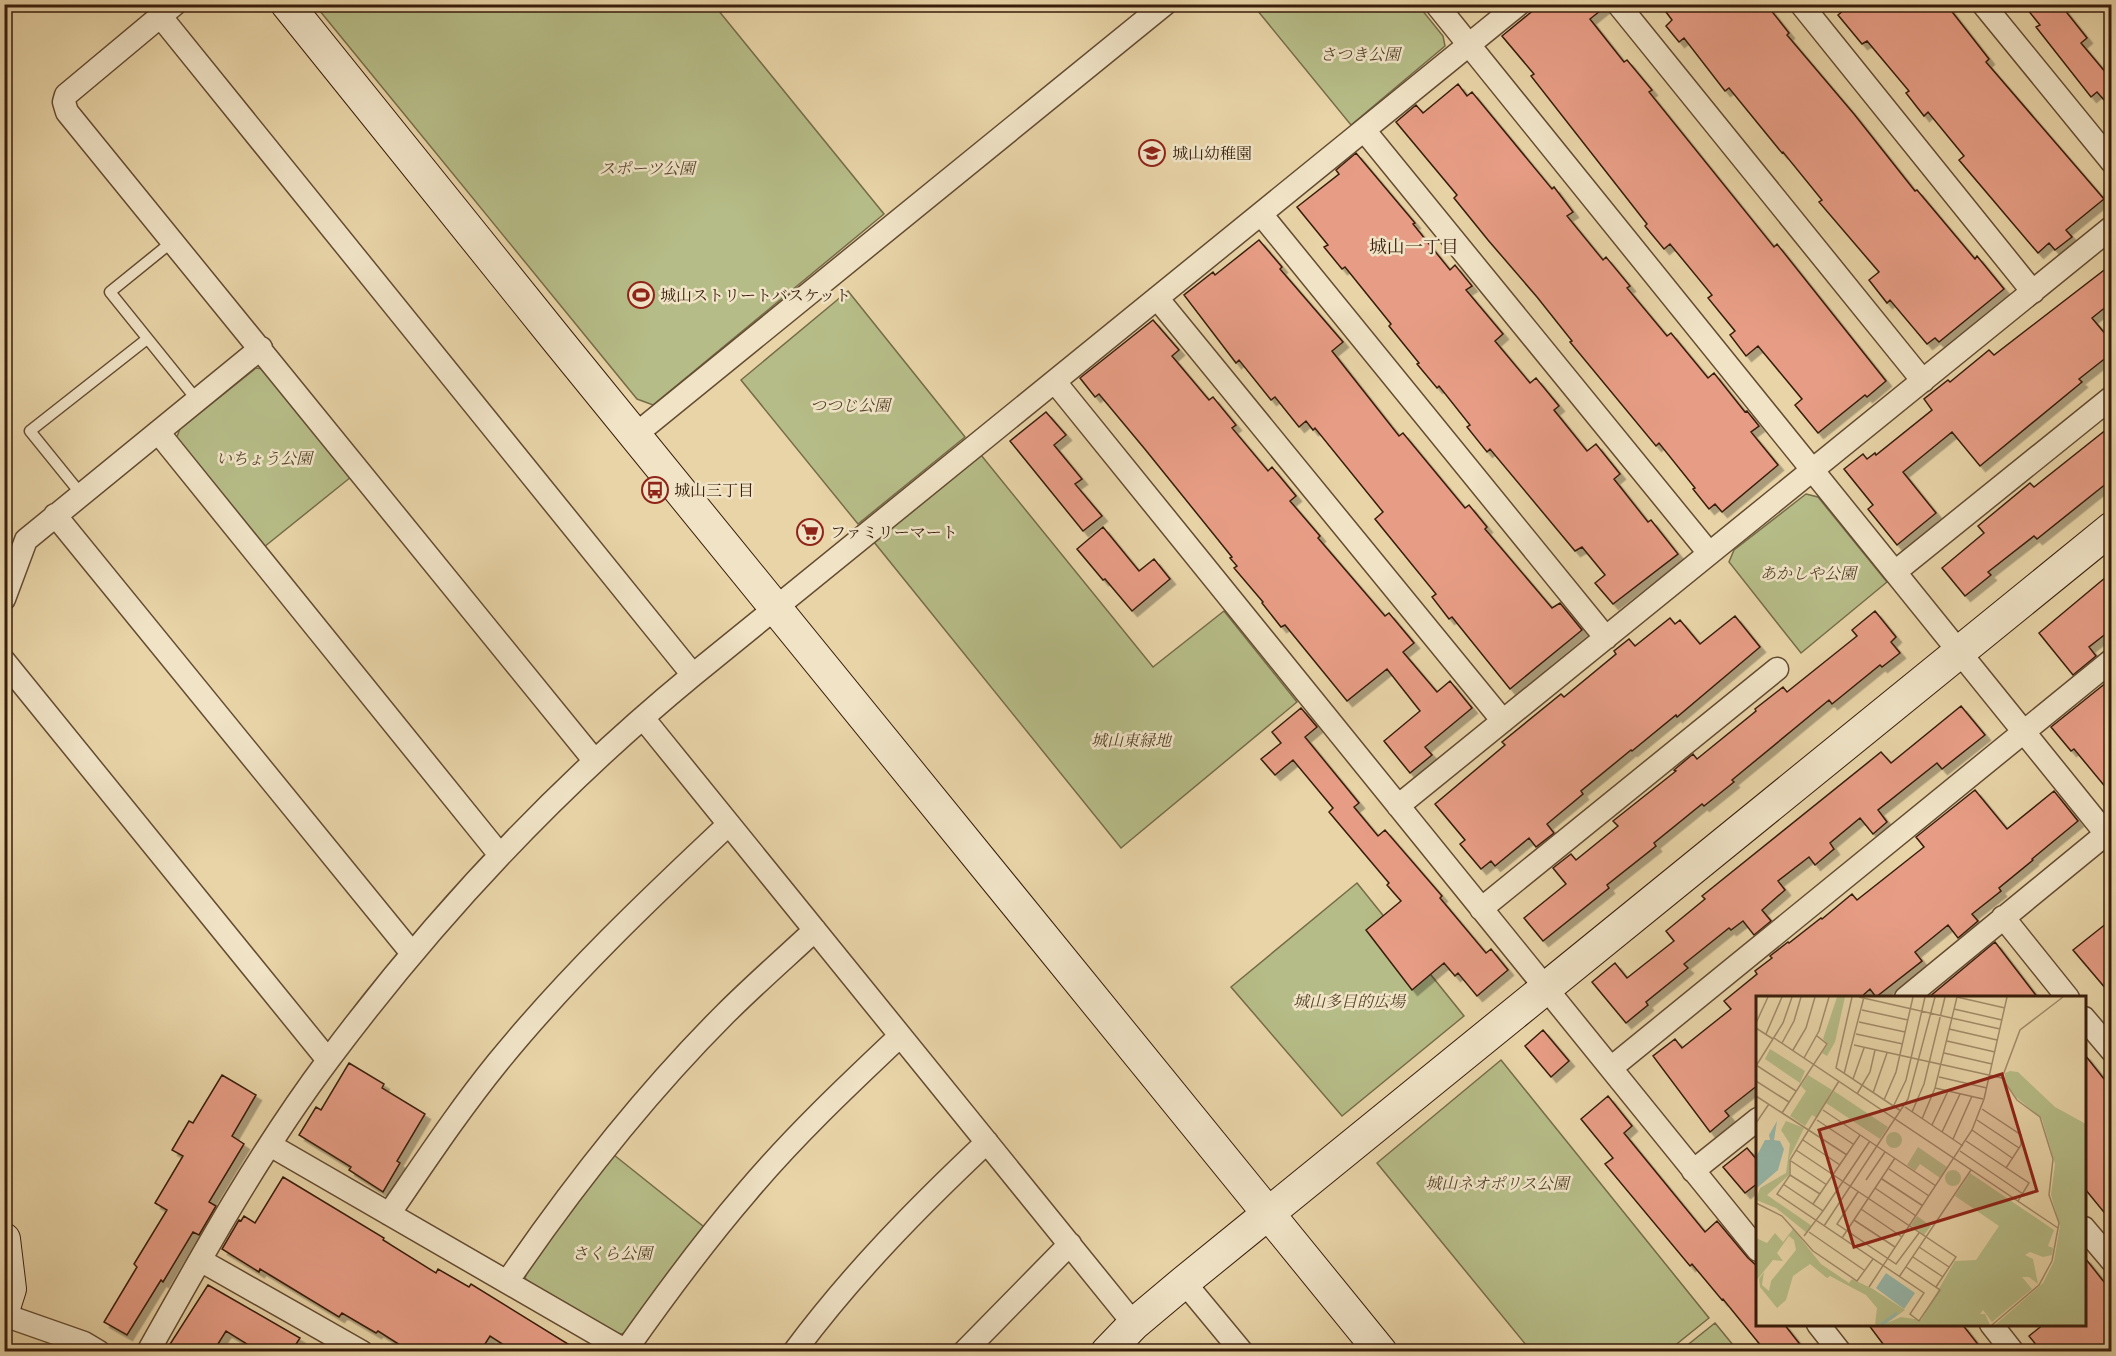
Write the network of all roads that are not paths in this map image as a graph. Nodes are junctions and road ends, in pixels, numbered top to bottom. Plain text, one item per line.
1 (287, 4) edge
2 (1165, 4) edge
3 (1436, 4) edge
4 (1519, 4) edge
5 (1618, 4) edge
6 (1801, 4) edge
7 (1983, 4) edge
8 (168, 10) edge
9 (1468, 46) junction
10 (1364, 130) junction
11 (2112, 162) edge
12 (1261, 214) junction
13 (2112, 227) edge
14 (172, 241) junction
15 (2033, 292) junction
16 (1157, 298) junction
17 (147, 339) junction
18 (261, 348) junction
19 (1923, 381) junction
20 (1054, 382) junction
21 (2112, 397) edge
22 (197, 400) junction
23 (158, 432) junction
24 (635, 435) junction
25 (1812, 470) junction
26 (81, 494) junction
27 (55, 515) junction
28 (2112, 528) edge
29 (1709, 553) junction
30 (1895, 572) junction
31 (4, 599) edge
32 (777, 608) junction
33 (1606, 638) junction
34 (1959, 651) junction
35 (2112, 660) edge
36 (4, 661) edge
37 (1777, 669) dead end
38 (693, 675) junction
39 (643, 718) junction
40 (1503, 721) junction
41 (2024, 732) junction
42 (594, 760) junction
43 (1398, 806) junction
44 (729, 824) junction
45 (2110, 834) edge
46 (500, 855) junction
47 (1481, 909) junction
48 (2003, 917) junction
49 (815, 930) junction
50 (411, 952) junction
51 (1546, 987) junction
52 (1908, 996) edge
53 (2066, 996) edge
54 (2086, 1019) edge
55 (900, 1036) junction
56 (2112, 1051) edge
57 (328, 1060) junction
58 (1611, 1068) junction
59 (1756, 1121) edge
60 (987, 1142) junction
61 (270, 1145) junction
62 (1694, 1171) junction
63 (389, 1214) junction
64 (1269, 1214) junction
65 (2086, 1229) edge
66 (4, 1239) edge
67 (1070, 1245) junction
68 (1756, 1248) edge
69 (200, 1260) junction
70 (2112, 1261) edge
71 (507, 1282) junction
72 (1184, 1282) junction
73 (4, 1308) edge
74 (4, 1316) edge
75 (1134, 1324) junction
76 (1820, 1326) edge
77 (1993, 1326) edge
78 (627, 1351) edge
79 (99, 1352) edge
80 (148, 1352) edge
81 (362, 1352) edge
82 (794, 1352) edge
83 (964, 1352) edge
84 (1107, 1352) edge
85 (1242, 1352) edge
86 (1381, 1352) edge
87 (1840, 1352) edge
88 (2013, 1352) edge

1 - 24 street
2 - 24 street
3 - 9 street
4 - 9 street
5 - 19 street
6 - 15 street
7 - 11 street
8 - 14 street
8 - 38 street
9 - 10 street
9 - 25 street
10 - 12 street
10 - 29 street
12 - 16 street
12 - 33 street
13 - 15 street
14 - 17 lane
14 - 18 street
15 - 19 street
16 - 20 street
16 - 40 street
17 - 22 lane
17 - 26 lane
18 - 22 street
18 - 42 street
19 - 25 street
20 - 32 street
20 - 43 street
21 - 30 street
22 - 23 street
23 - 26 street
23 - 46 street
24 - 32 street
25 - 29 street
25 - 30 street
26 - 27 street
27 - 31 street
27 - 50 street
28 - 34 street
29 - 33 street
30 - 34 street
32 - 38 street
32 - 64 street
33 - 40 street
34 - 41 street
34 - 51 street
35 - 41 street
36 - 57 street
37 - 47 street
38 - 39 street
39 - 42 street
39 - 44 street
40 - 43 street
41 - 45 street
41 - 58 street
42 - 46 street
43 - 47 street
44 - 49 street
44 - 63 street
45 - 48 street
46 - 50 street
47 - 51 street
48 - 52 street
48 - 53 street
49 - 55 street
49 - 71 street
50 - 57 street
51 - 58 street
51 - 64 street
54 - 56 street
55 - 60 street
55 - 78 street
57 - 61 street
58 - 62 street
59 - 62 street
60 - 67 street
60 - 82 street
61 - 63 street
61 - 69 street
62 - 68 street
63 - 71 street
64 - 72 street
64 - 86 street
65 - 70 street
66 - 73 street
67 - 75 street
67 - 83 street
69 - 80 street
69 - 81 street
71 - 78 street
72 - 75 street
72 - 85 street
74 - 79 street
75 - 84 street
76 - 87 street
77 - 88 street

